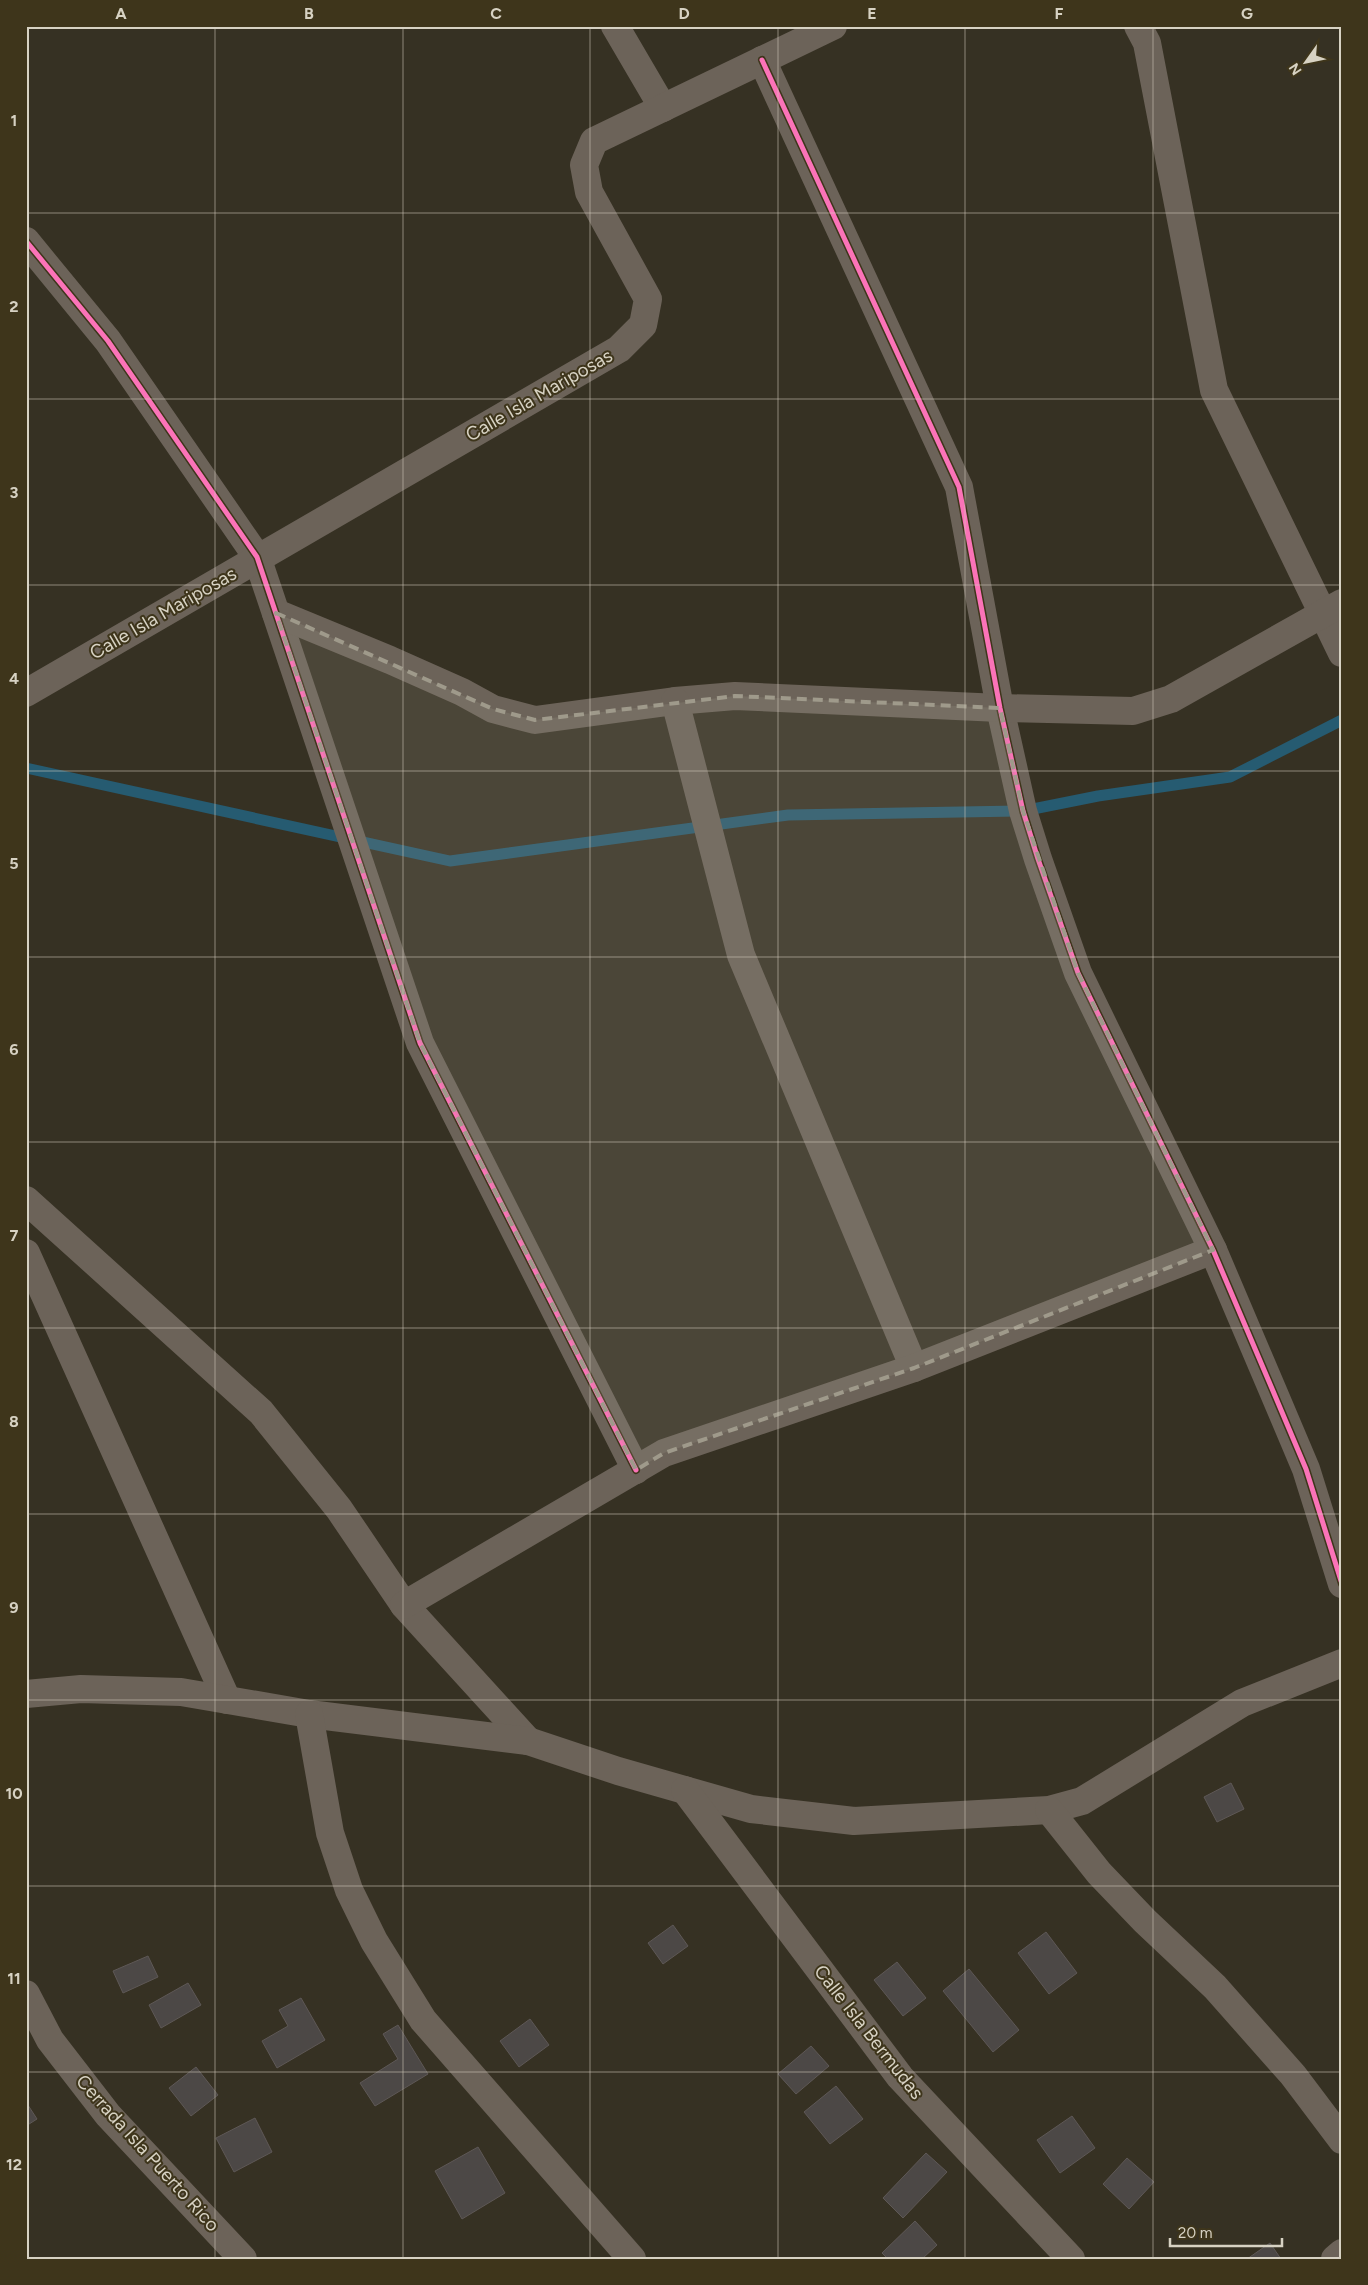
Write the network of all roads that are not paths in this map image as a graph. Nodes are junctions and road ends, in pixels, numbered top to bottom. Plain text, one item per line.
1 (615, 26) edge
2 (833, 26) edge
3 (1138, 26) edge
4 (762, 60) junction
5 (664, 108) junction
6 (26, 241) edge
7 (258, 557) junction
8 (1332, 608) edge
9 (276, 613) junction
10 (1342, 653) edge
11 (27, 692) edge
12 (675, 701) junction
13 (1000, 708) junction
14 (26, 1200) edge
15 (1212, 1250) junction
16 (26, 1253) edge
17 (914, 1368) junction
18 (636, 1470) junction
19 (1342, 1584) edge
20 (404, 1605) junction
21 (1342, 1663) edge
22 (26, 1694) edge
23 (227, 1700) junction
24 (309, 1714) junction
25 (528, 1741) junction
26 (685, 1790) junction
27 (1049, 1810) junction
28 (26, 1994) edge
29 (1342, 2140) edge
30 (1342, 2253) edge
31 (243, 2259) edge
32 (632, 2259) edge
33 (1071, 2259) edge
34 (1335, 2259) edge

1 - 5 street
2 - 4 street, Calle Isla Mariposas
3 - 8 street
4 - 5 street, Calle Isla Mariposas
4 - 13 street
5 - 7 street, Calle Isla Mariposas
6 - 7 street
7 - 9 street
7 - 11 street, Calle Isla Mariposas
8 - 10 street
8 - 13 street
9 - 12 street
9 - 18 street
12 - 13 street
12 - 17 street
13 - 15 street
14 - 20 street
15 - 17 street
15 - 19 street
16 - 23 street
17 - 18 street
18 - 20 street
20 - 25 street
21 - 27 street
22 - 23 street
23 - 24 street
24 - 25 street
24 - 32 street
25 - 26 street
26 - 27 street
26 - 33 street, Calle Isla Bermudas
27 - 29 street
28 - 31 street, Cerrada Isla Puerto Rico
30 - 34 street

